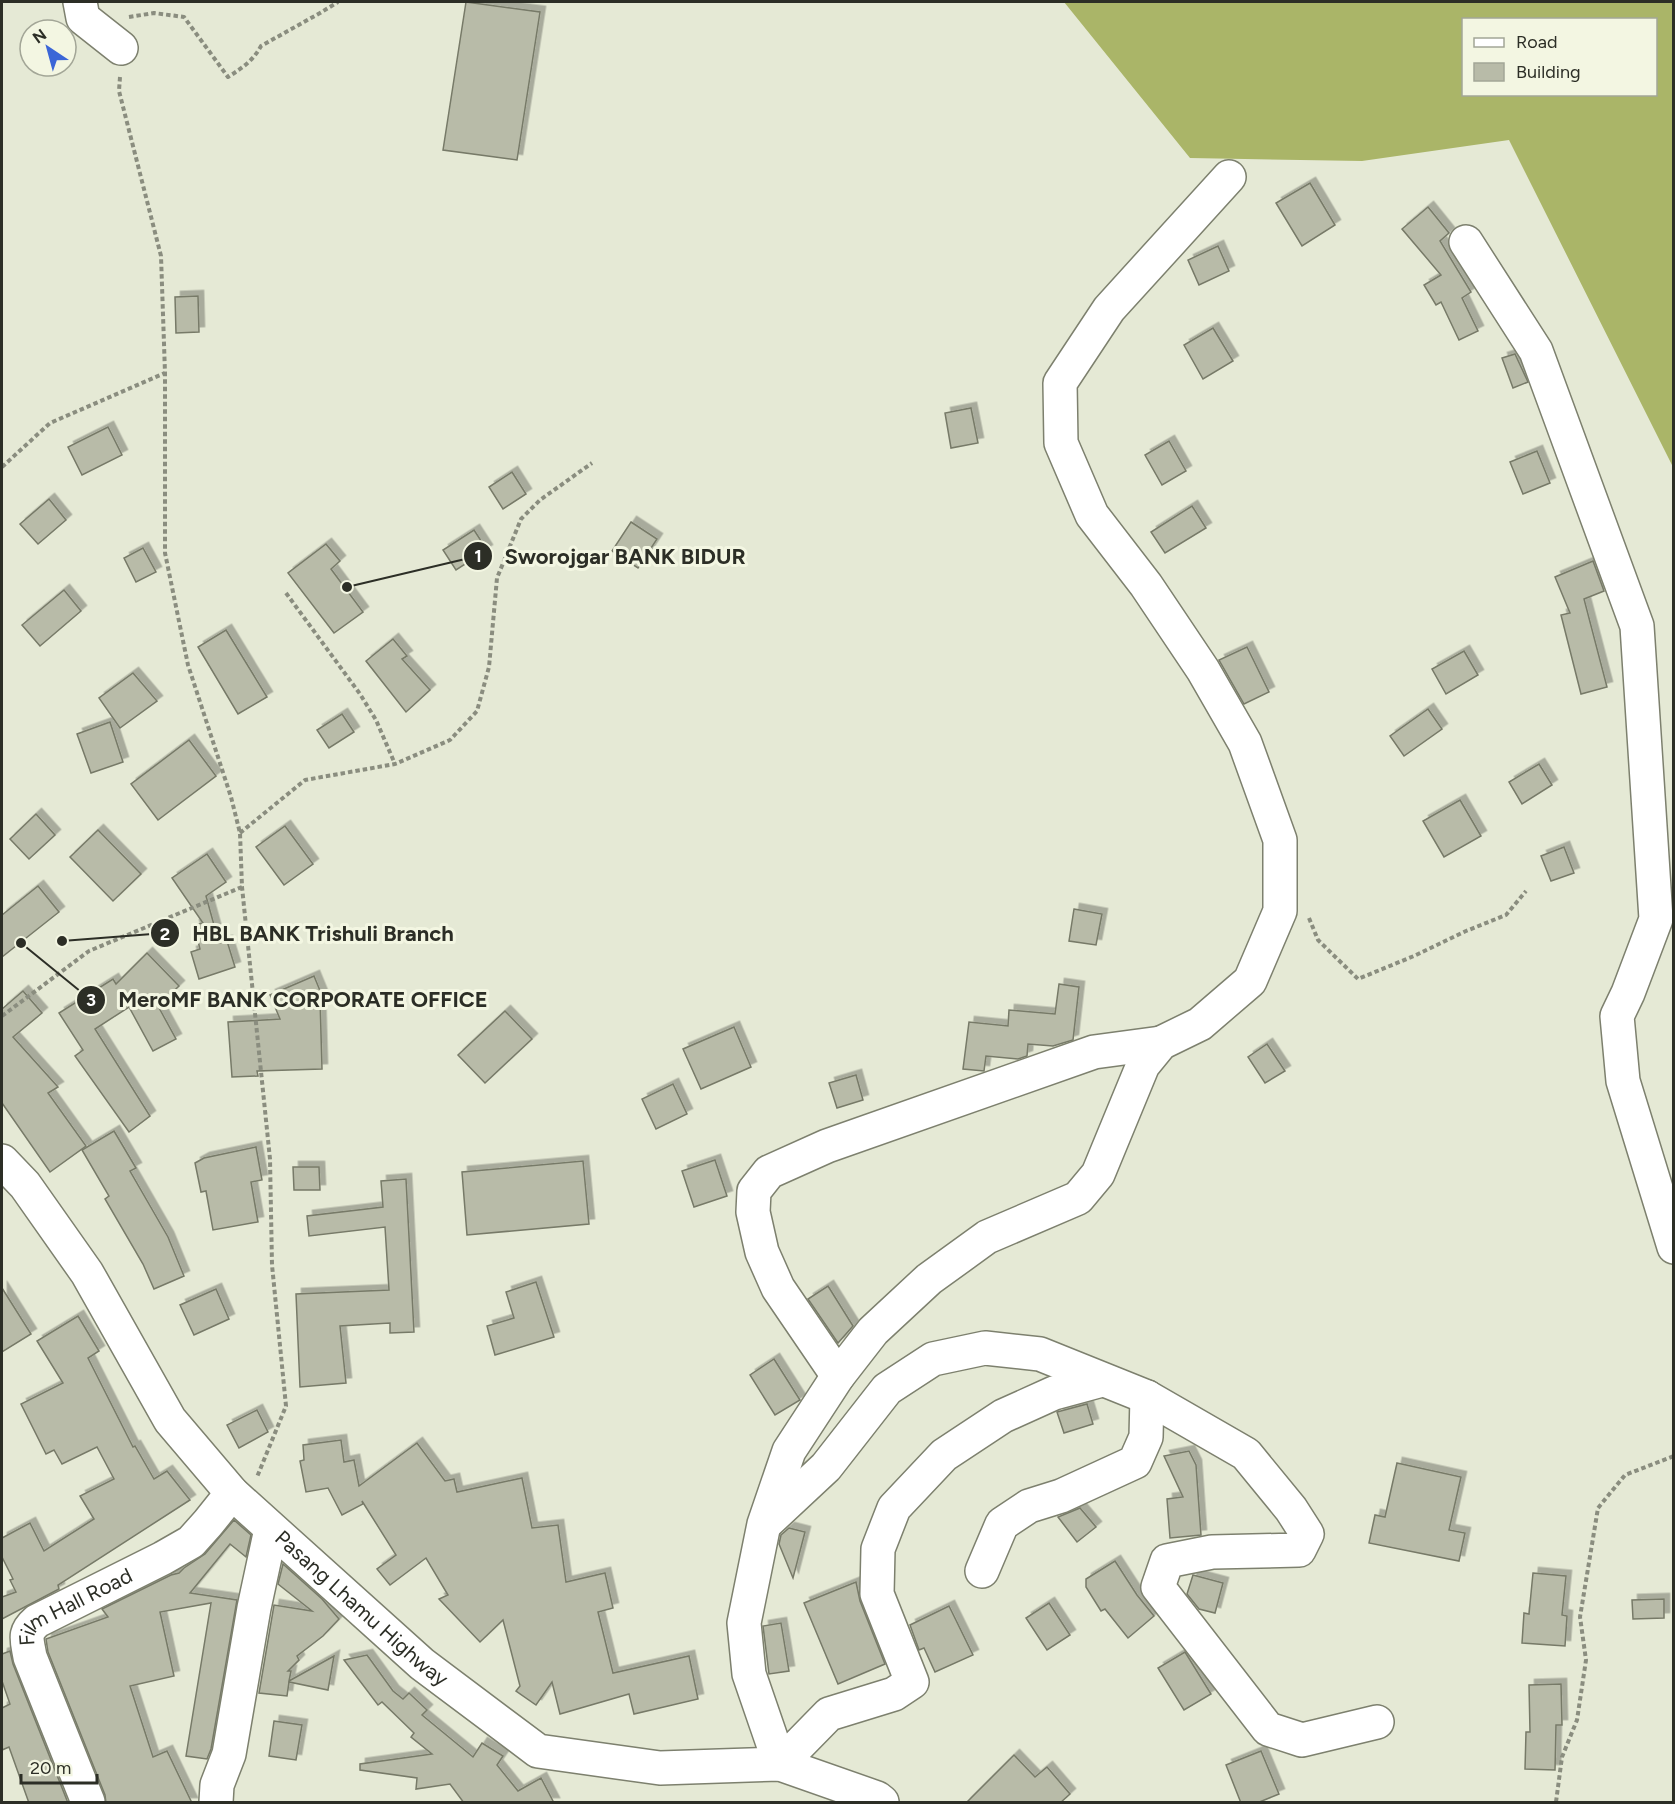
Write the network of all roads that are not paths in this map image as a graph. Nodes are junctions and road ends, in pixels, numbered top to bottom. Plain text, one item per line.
1 (81, 2) edge
2 (121, 48) road end
3 (1229, 177) dead end
4 (1466, 242) dead end
5 (1161, 1043) junction
6 (2, 1161) edge
7 (1674, 1247) edge
8 (838, 1376) junction
9 (1102, 1380) junction
10 (1147, 1397) junction
11 (239, 1499) junction
12 (764, 1524) junction
13 (271, 1529) junction
14 (982, 1571) dead end
15 (1377, 1722) dead end
16 (780, 1764) junction
17 (88, 1803) edge
18 (216, 1803) edge
19 (882, 1803) edge

1 - 2 street
3 - 5 street
4 - 7 street
5 - 8 street
5 - 8 street
6 - 11 street, Pasang Lhamu Highway
8 - 12 street
9 - 10 street
9 - 12 street
9 - 16 street
10 - 14 street
10 - 15 street
11 - 13 street, Pasang Lhamu Highway
11 - 17 street, Film Hall Road
12 - 16 street
13 - 16 street, Pasang Lhamu Highway
13 - 18 street
16 - 19 street, Pasang Lhamu Highway

